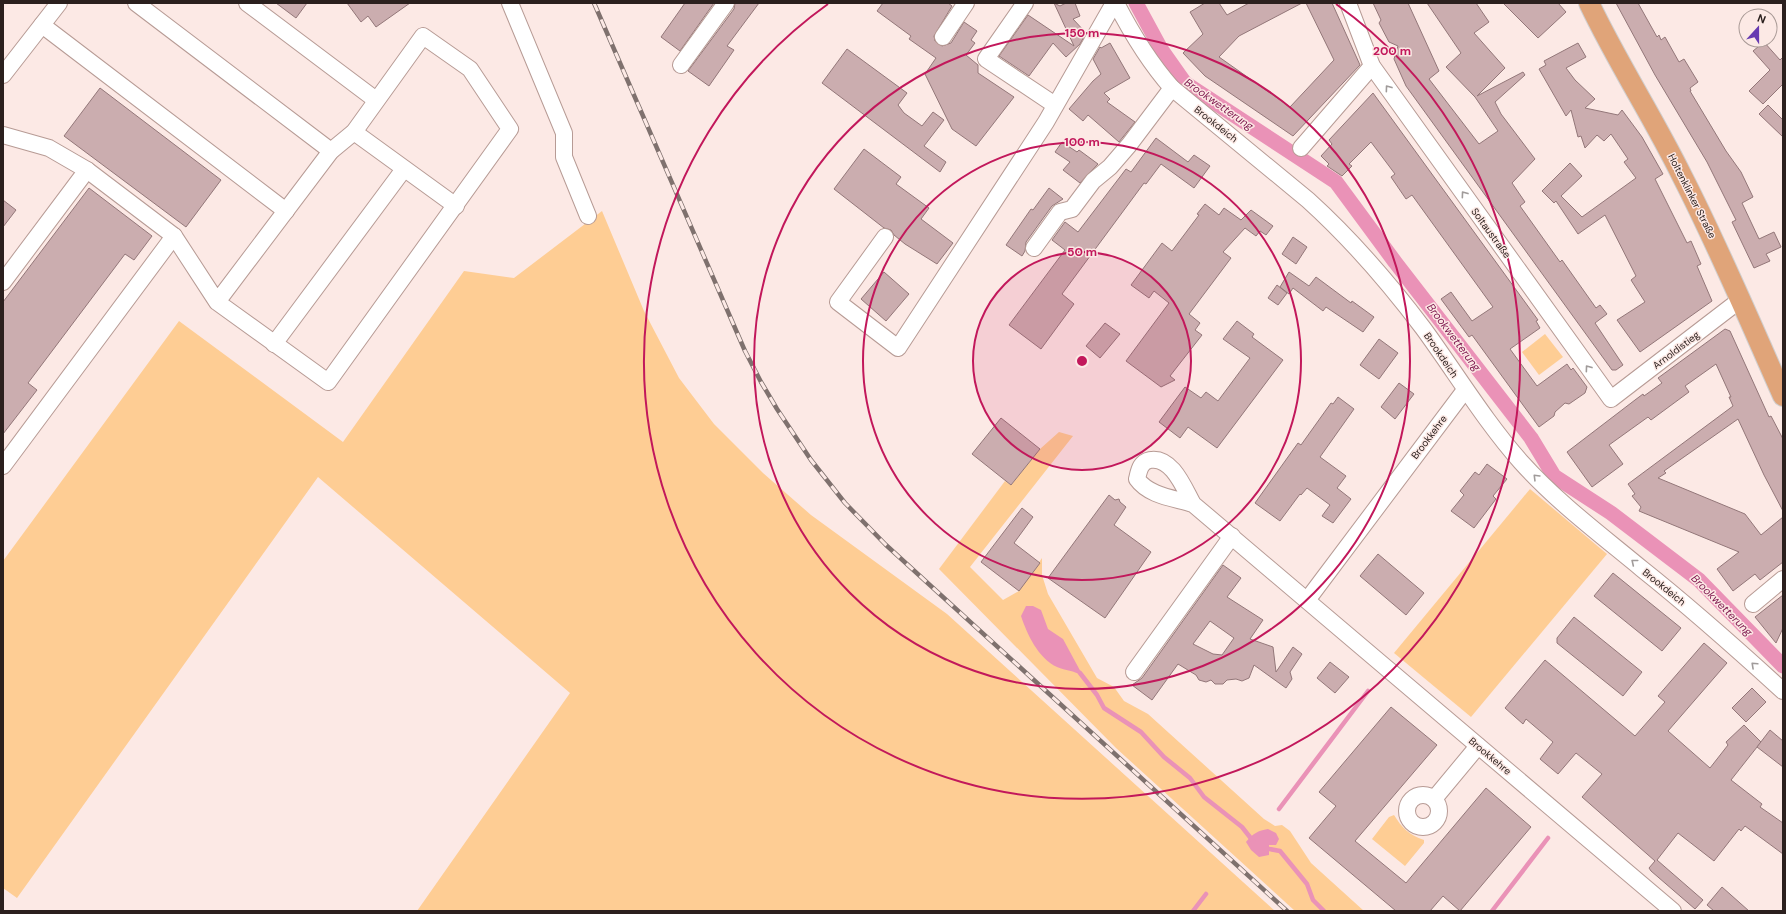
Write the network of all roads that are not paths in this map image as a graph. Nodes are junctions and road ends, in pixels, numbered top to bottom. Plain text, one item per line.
1 (59, 3) edge
2 (136, 3) edge
3 (247, 3) edge
4 (510, 3) edge
5 (726, 3) edge
6 (966, 3) edge
7 (1025, 3) edge
8 (1115, 3) edge
9 (1348, 3) edge
10 (1589, 3) edge
11 (42, 25) junction
12 (943, 37) dead end
13 (681, 65) dead end
14 (1372, 66) junction
15 (3, 75) edge
16 (1172, 88) junction
17 (376, 100) junction
18 (1055, 105) junction
19 (354, 132) junction
20 (3, 135) edge
21 (1301, 148) dead end
22 (331, 151) junction
23 (404, 169) junction
24 (87, 170) junction
25 (456, 206) junction
26 (286, 211) junction
27 (588, 216) dead end
28 (174, 236) junction
29 (885, 237) dead end
30 (1034, 248) dead end
31 (3, 282) edge
32 (1740, 300) junction
33 (217, 302) junction
34 (274, 344) junction
35 (1465, 390) junction
36 (1783, 396) edge
37 (1611, 399) joint
38 (3, 466) edge
39 (1193, 504) dead end
40 (1232, 536) junction
41 (1783, 579) edge
42 (1308, 600) junction
43 (1753, 604) dead end
44 (1134, 672) dead end
45 (1783, 691) edge
46 (1478, 746) junction
47 (1434, 799) dead end
48 (1673, 911) edge

1 - 11 street
2 - 22 street
3 - 17 street
4 - 27 street
5 - 13 street
6 - 12 street
7 - 18 street
8 - 16 street, Brookdeich
8 - 18 street
9 - 14 street, Soltaustraße
10 - 32 main road, Holtenklinker Straße
11 - 15 street
11 - 26 street
14 - 21 street
37 -> 14 street, Soltaustraße
16 - 30 street
16 - 35 street, Brookdeich
17 - 19 street
17 - 25 street
18 - 29 street
19 - 22 street
19 - 23 street
20 - 24 street
22 - 26 street
23 - 25 street
23 - 34 street
24 - 28 street
24 - 31 street
25 - 34 street
26 - 33 street
28 - 33 street
28 - 38 street
32 - 36 main road, Holtenklinker Straße
32 - 37 street, Arnoldistieg
33 - 34 street
35 - 42 street, Brookkehre
45 -> 35 street, Brookdeich
39 - 40 street, Brookkehre
40 - 42 street, Brookkehre
40 - 44 street
41 - 43 street
42 - 46 street, Brookkehre
46 - 47 street
46 - 48 street, Brookkehre

